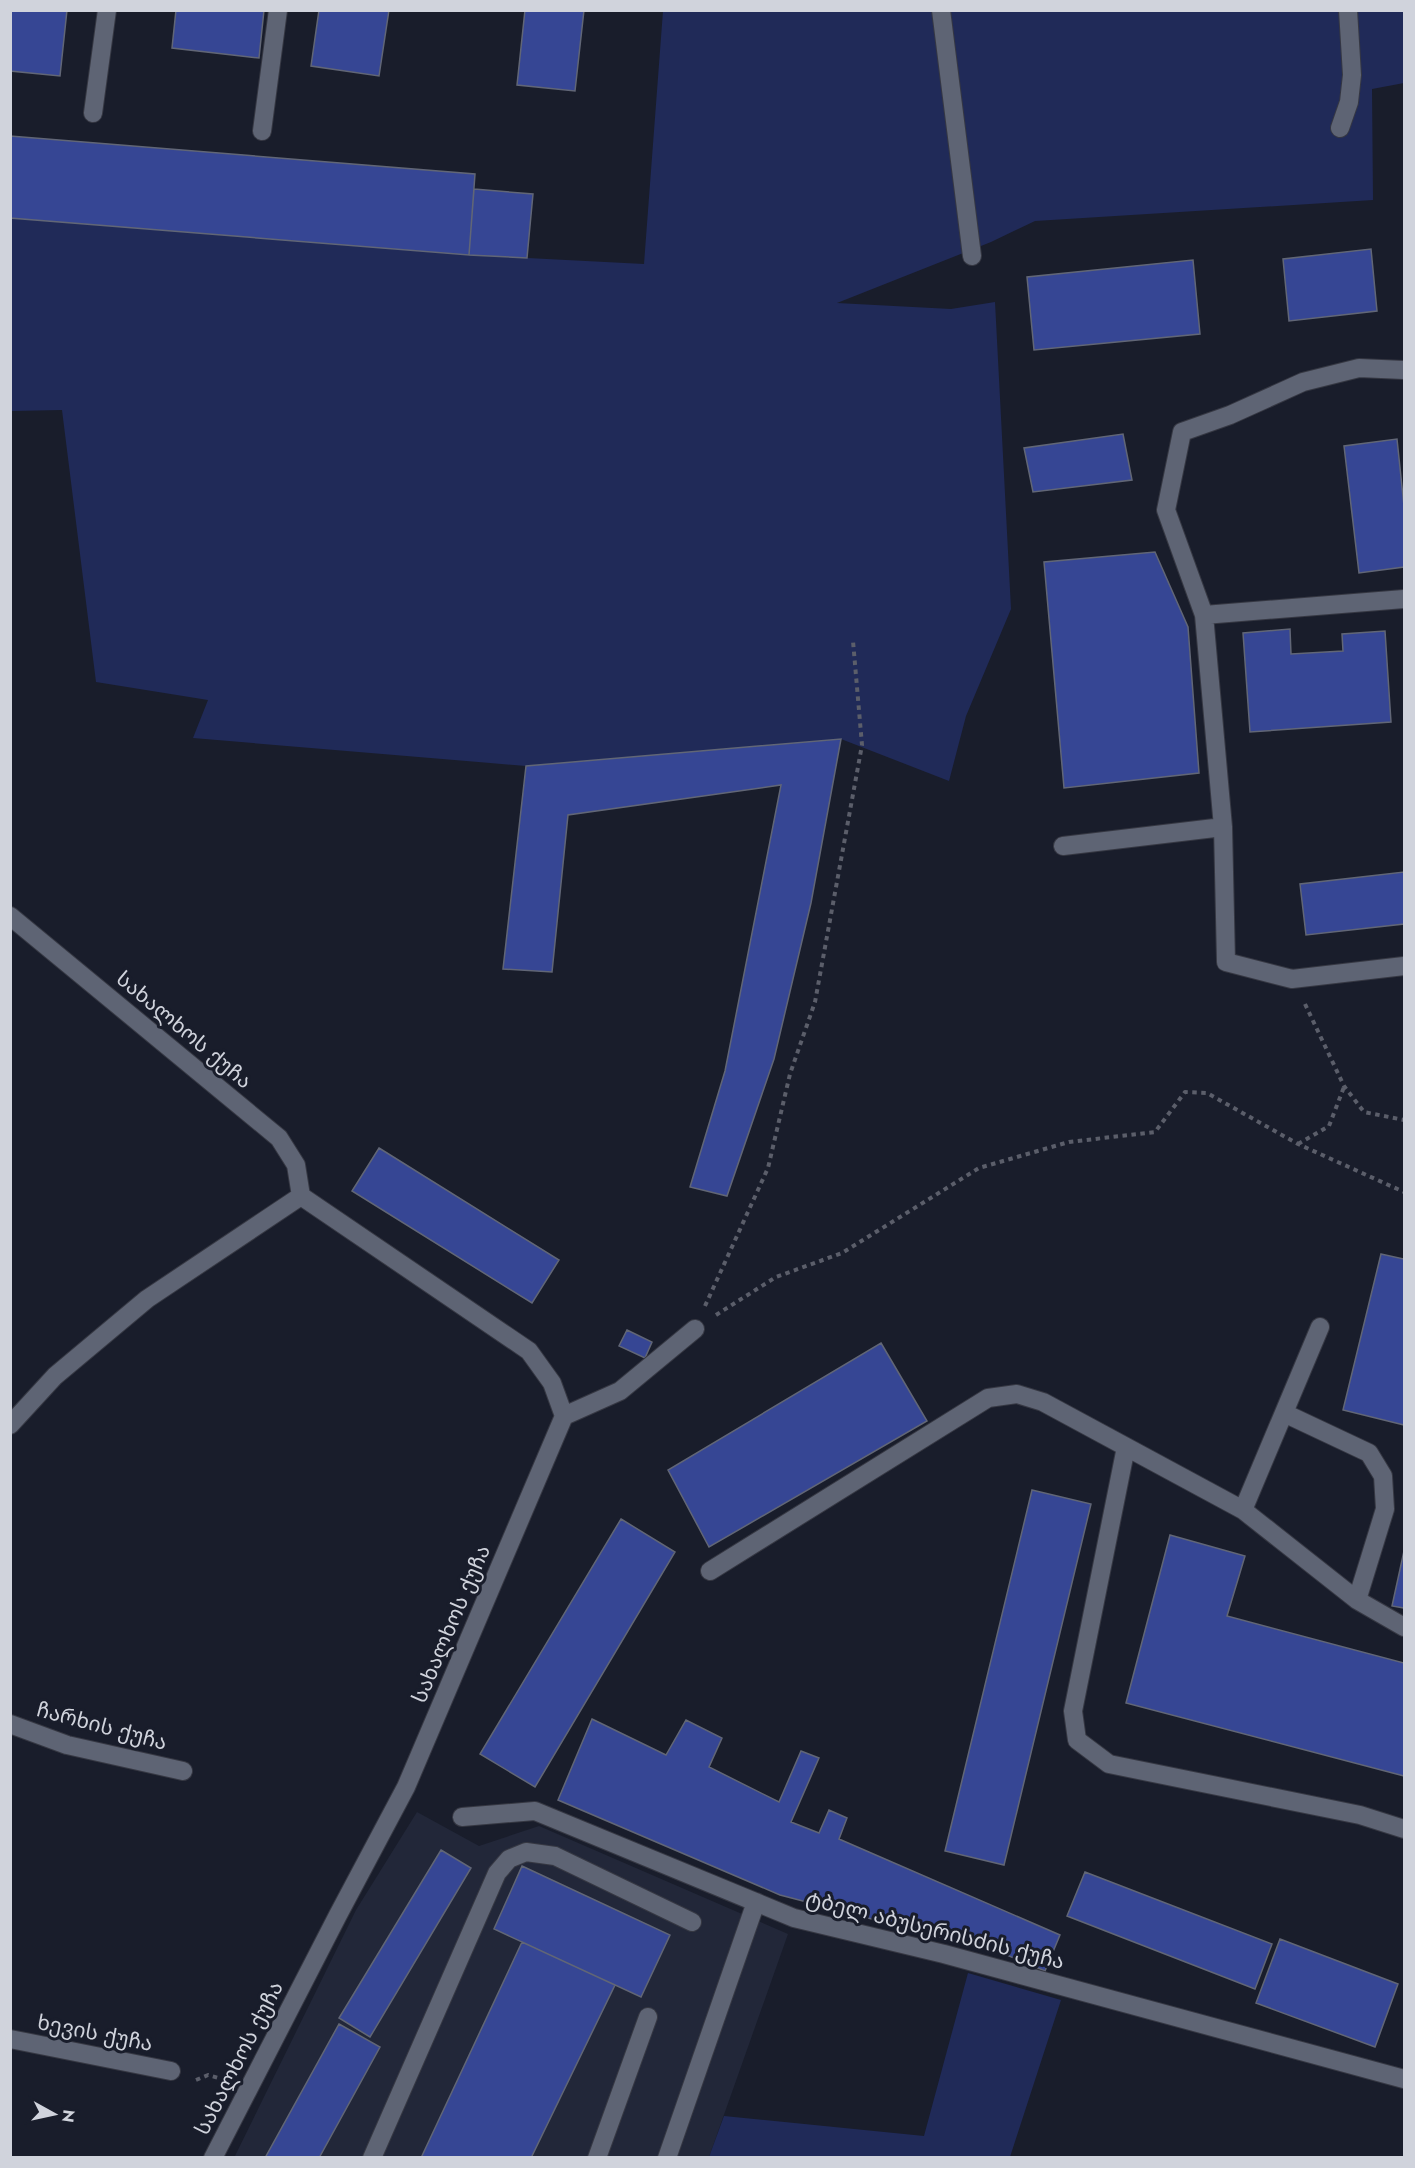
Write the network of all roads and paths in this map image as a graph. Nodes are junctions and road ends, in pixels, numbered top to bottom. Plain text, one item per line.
1 (106, 10) edge
2 (278, 10) edge
3 (941, 10) edge
4 (1348, 10) edge
5 (93, 112) dead end
6 (1340, 128) dead end
7 (262, 131) dead end
8 (972, 256) dead end
9 (1404, 370) edge
10 (1404, 599) edge
11 (1204, 615) junction
12 (854, 641) dead end
13 (1223, 827) junction
14 (1063, 846) dead end
15 (10, 916) edge
16 (1404, 966) edge
17 (1293, 979) junction
18 (1344, 1086) junction
19 (1404, 1120) edge
20 (1298, 1144) junction
21 (1404, 1192) edge
22 (301, 1196) junction
23 (1320, 1327) dead end
24 (695, 1329) junction
25 (1284, 1413) junction
26 (564, 1416) junction
27 (10, 1425) edge
28 (1126, 1447) junction
29 (1243, 1510) junction
30 (710, 1571) dead end
31 (1358, 1600) junction
32 (1404, 1627) edge
33 (10, 1724) edge
34 (183, 1771) dead end
35 (462, 1817) dead end
36 (1404, 1829) edge
37 (756, 1902) junction
38 (692, 1922) dead end
39 (648, 2017) dead end
40 (10, 2039) edge
41 (171, 2071) joint
42 (1404, 2079) edge
43 (249, 2086) junction
44 (213, 2157) edge
45 (372, 2157) edge
46 (597, 2157) edge
47 (667, 2157) edge

1 - 5 street
2 - 7 street
3 - 8 street
4 - 6 street
9 - 11 street
10 - 11 street
11 - 13 street
12 - 24 path
13 - 14 street
13 - 17 street
15 - 22 street, სახალხოს ქუჩა
16 - 17 street
17 - 18 path
18 - 19 path
18 - 20 path
20 - 21 path
20 - 24 path
22 - 26 street
22 - 27 street
23 - 25 street
24 - 26 street
25 - 29 street
25 - 31 street
26 - 43 street, სახალხოს ქუჩა
28 - 29 street
28 - 30 street
28 - 36 street
29 - 31 street
31 - 32 street
33 - 34 street, ჩარხის ქუჩა
35 - 37 street, ტბელ აბუსერისძის ქუჩა
37 - 42 street, ტბელ აბუსერისძის ქუჩა
37 - 47 street
38 - 45 street
39 - 46 street
40 - 41 street, ხევის ქუჩა
41 - 43 path
43 - 44 street, სახალხოს ქუჩა

